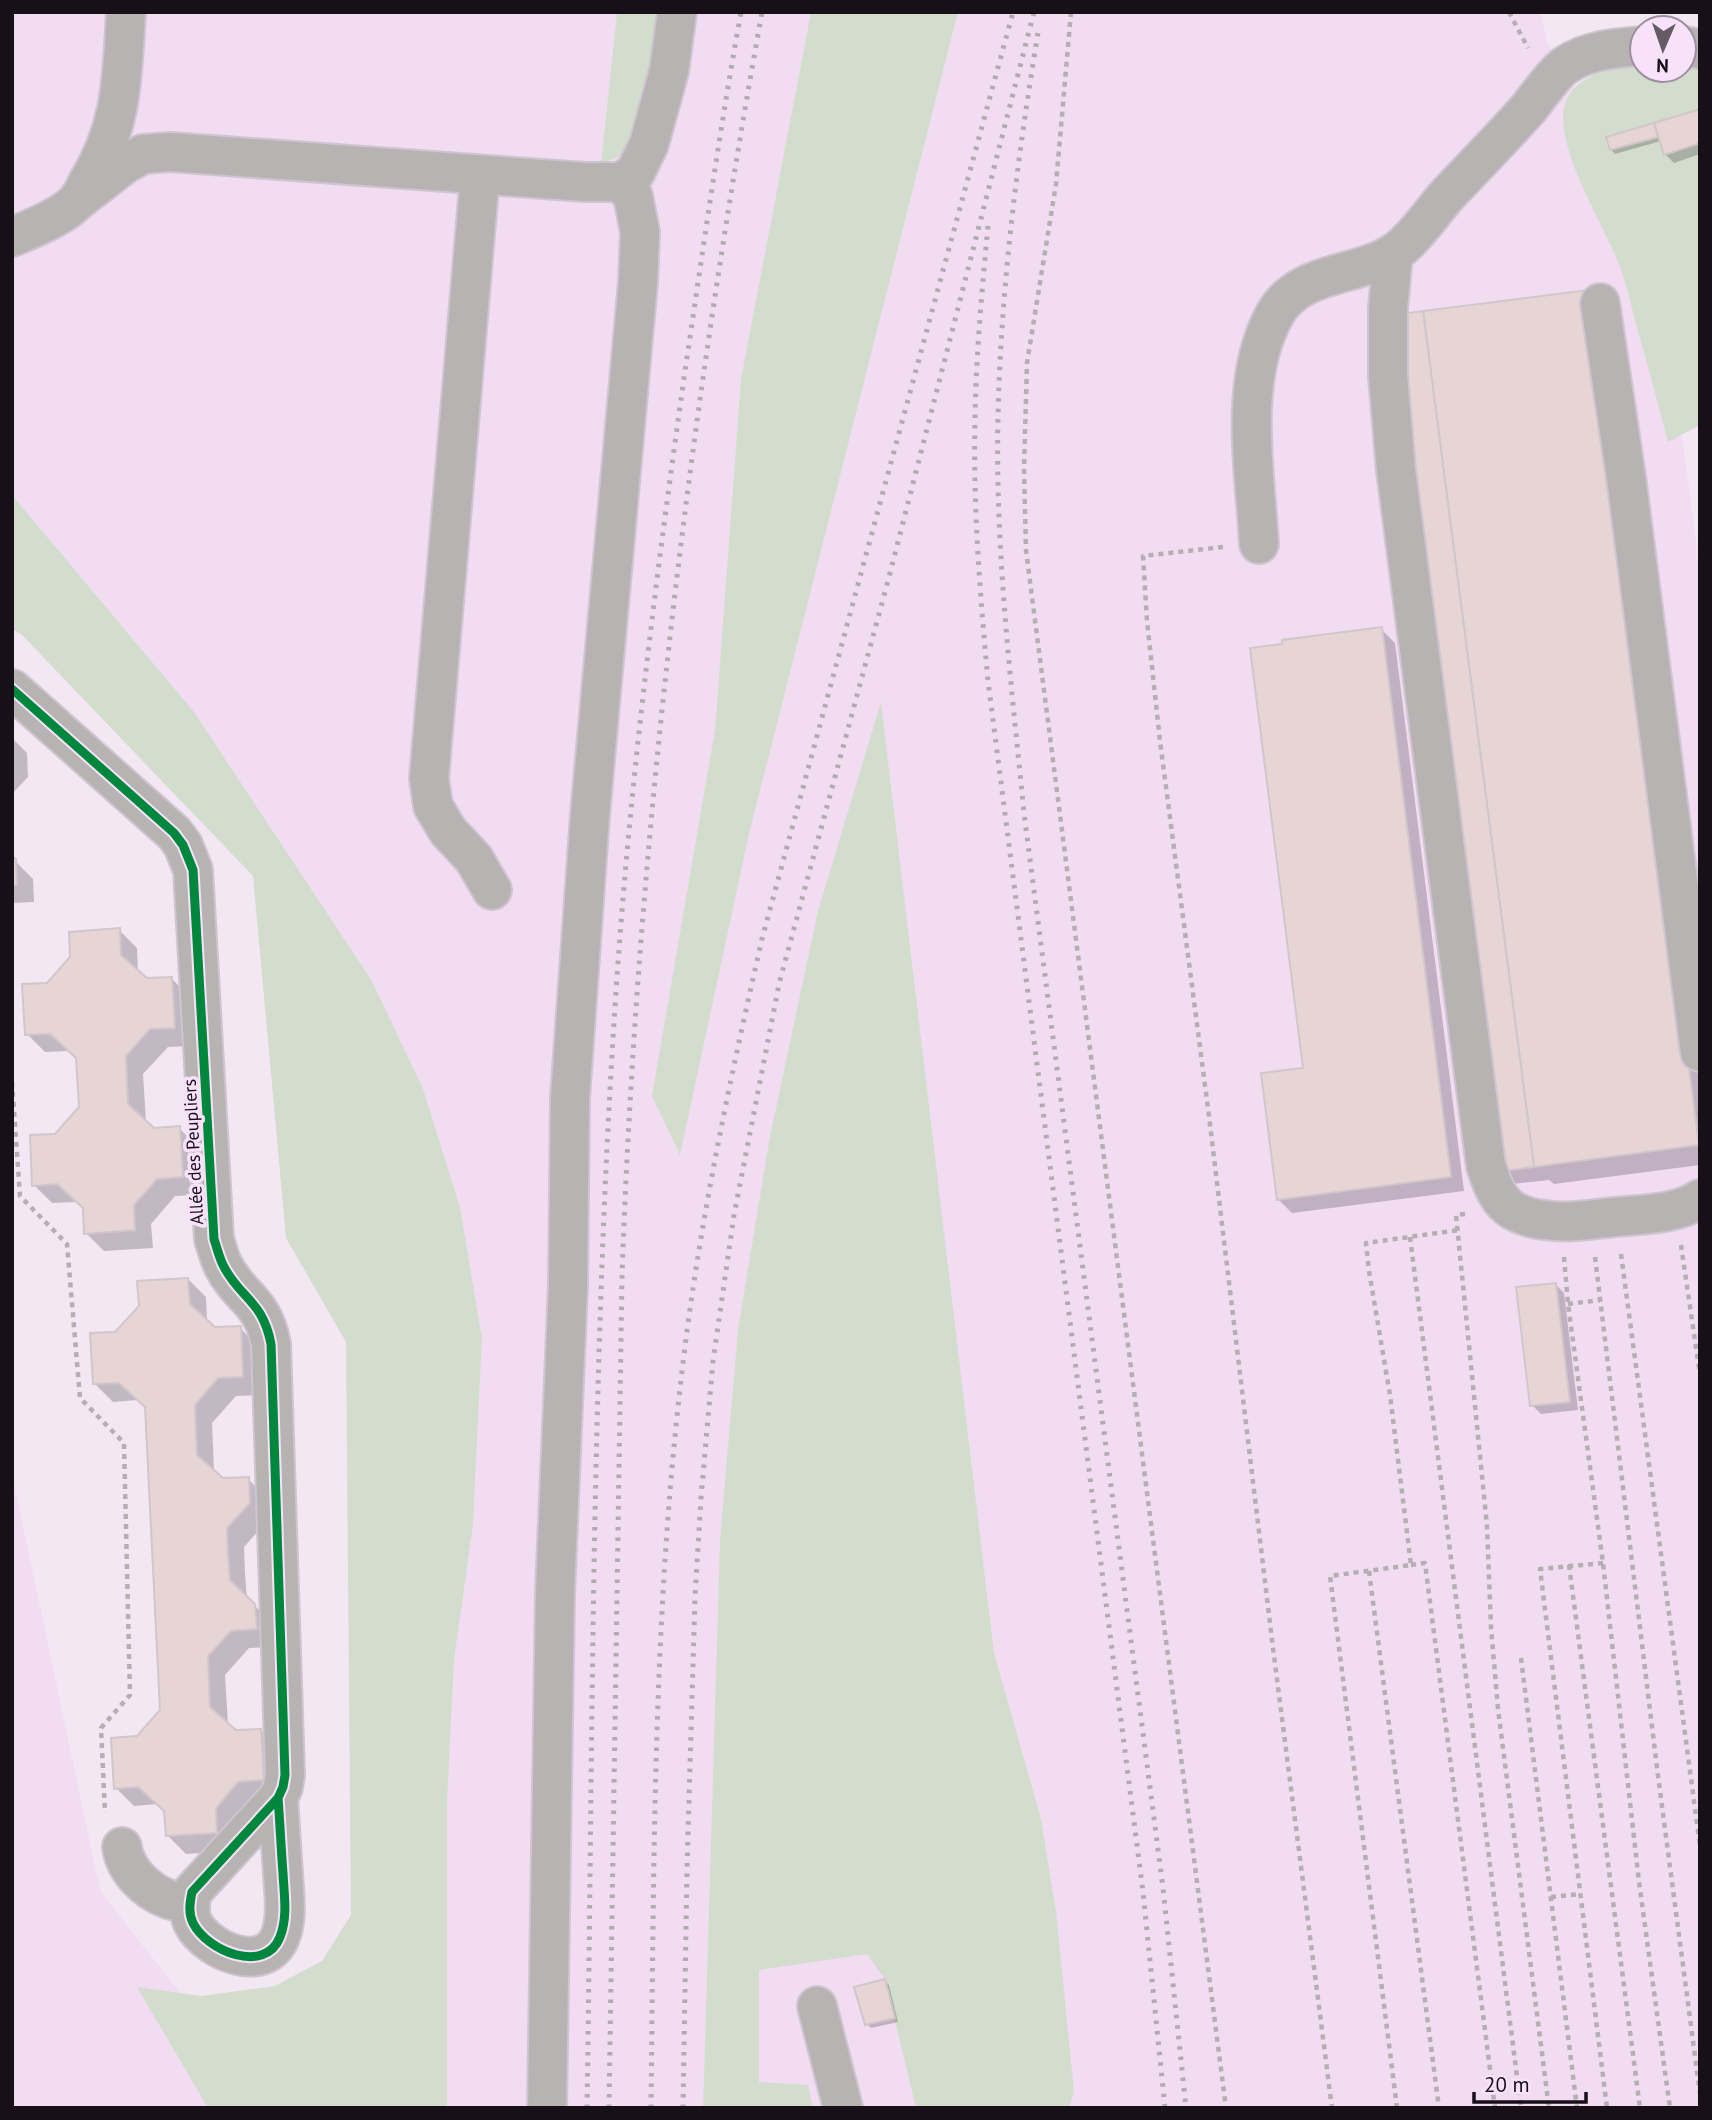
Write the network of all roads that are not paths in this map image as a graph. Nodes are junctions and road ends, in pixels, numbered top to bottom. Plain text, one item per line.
1 (126, 12) edge
2 (677, 12) edge
3 (1628, 47) edge
4 (480, 175) junction
5 (621, 182) junction
6 (76, 202) junction
7 (12, 237) edge
8 (1393, 254) junction
9 (1600, 303) dead end
10 (1259, 544) road end
11 (12, 689) edge
12 (492, 890) dead end
13 (1700, 1052) edge
14 (1688, 1204) edge
15 (278, 1798) junction
16 (113, 1833) road end
17 (190, 1902) junction
18 (817, 2006) dead end
19 (547, 2108) edge
20 (842, 2108) edge

1 - 6 street
2 - 5 street
3 - 8 street
4 - 5 street
4 - 6 street
4 - 12 street
5 - 19 street
6 - 7 street
8 - 10 street
8 - 14 street
9 - 13 street
11 - 15 street, Allée des Peupliers
15 - 17 street
15 - 17 street, Allée des Peupliers
16 - 17 street
18 - 20 street

